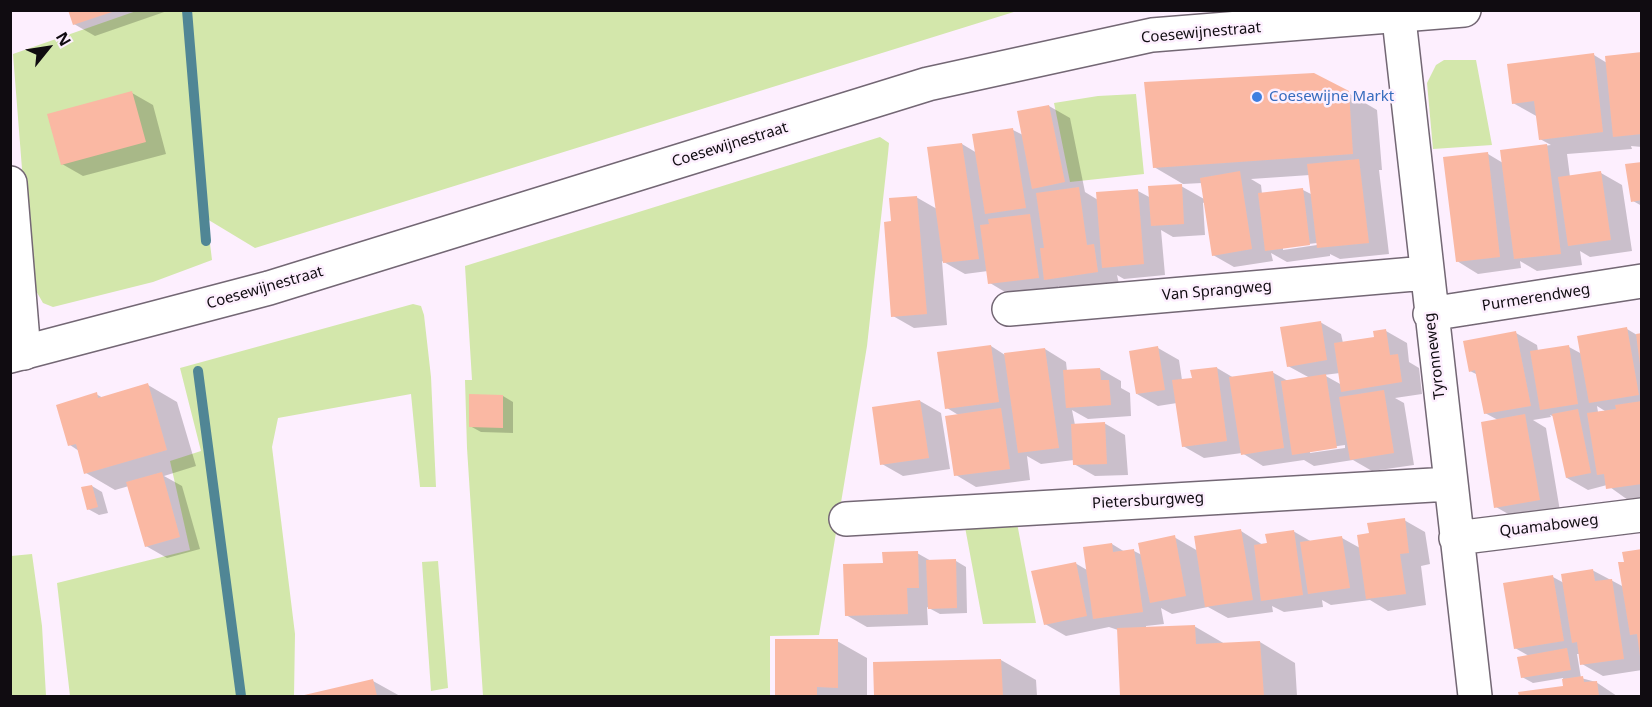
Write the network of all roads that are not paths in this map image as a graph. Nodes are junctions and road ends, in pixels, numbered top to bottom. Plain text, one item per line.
1 (1464, 10) edge
2 (1399, 13) edge
3 (10, 183) edge
4 (1426, 273) junction
5 (1641, 282) edge
6 (1009, 309) dead end
7 (1430, 314) junction
8 (17, 355) edge
9 (1450, 484) junction
10 (1641, 515) edge
11 (846, 519) dead end
12 (1456, 538) junction
13 (1475, 696) edge

1 - 2 street, Coesewijnestraat
2 - 4 street, Tyronneweg
2 - 8 street, Coesewijnestraat
3 - 8 street
4 - 6 street, Van Sprangweg
4 - 7 street, Tyronneweg
5 - 7 street, Purmerendweg
7 - 9 street, Tyronneweg
9 - 11 street, Pietersburgweg
9 - 12 street, Tyronneweg
10 - 12 street, Quamaboweg
12 - 13 street, Tyronneweg

